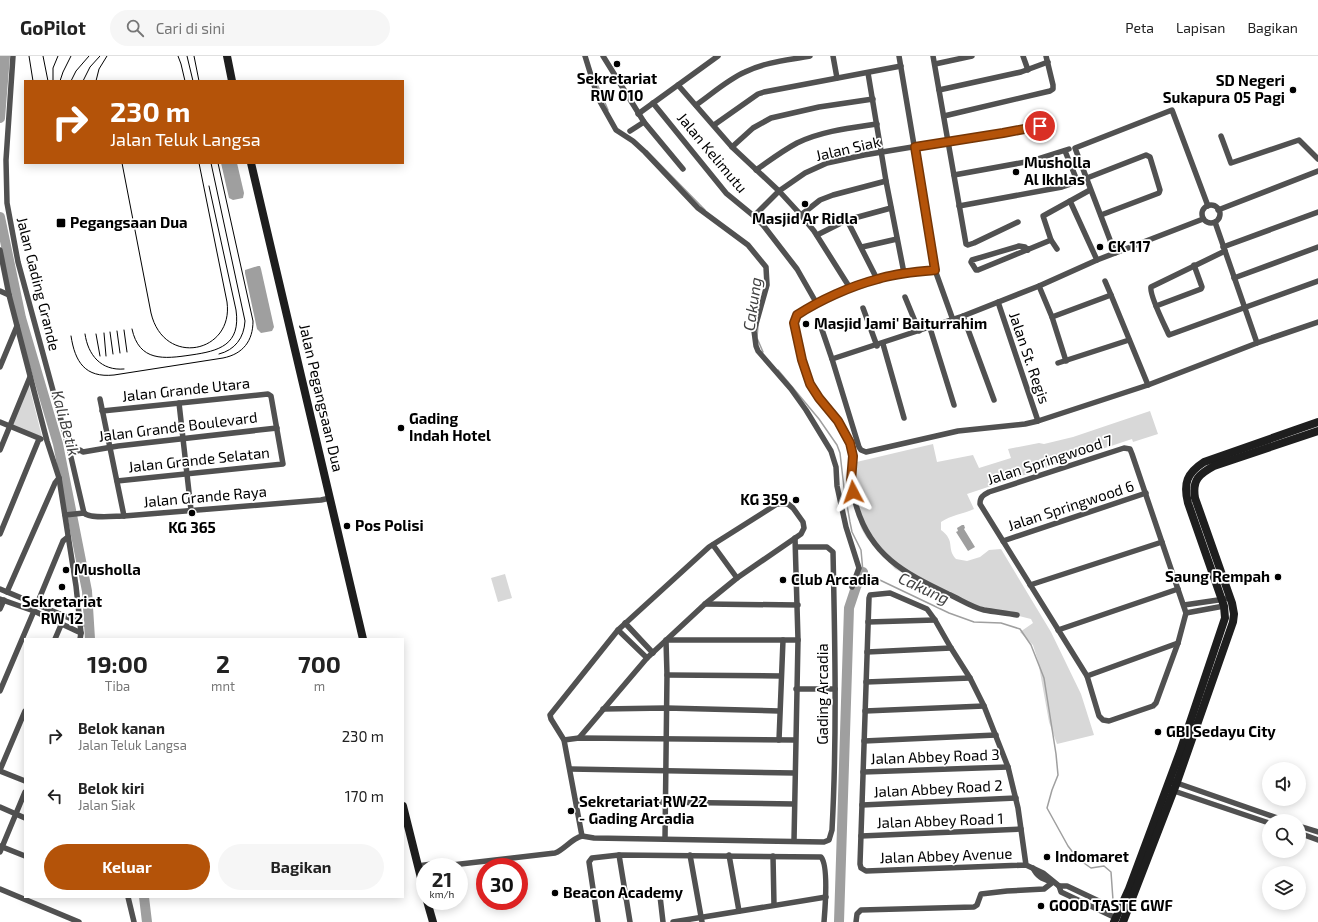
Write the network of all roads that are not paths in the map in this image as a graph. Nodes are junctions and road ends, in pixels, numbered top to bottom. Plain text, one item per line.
1 (13, 56) edge
2 (226, 56) edge
3 (584, 56) edge
4 (603, 56) edge
5 (718, 56) edge
6 (810, 56) edge
7 (833, 56) edge
8 (899, 56) edge
9 (933, 56) edge
10 (972, 56) edge
11 (1023, 56) edge
12 (1047, 59) edge
13 (935, 64) junction
14 (901, 66) junction
15 (1028, 70) junction
16 (868, 73) junction
17 (837, 78) junction
18 (232, 80) edge
19 (678, 85) junction
20 (939, 90) junction
21 (873, 100) junction
22 (653, 103) junction
23 (696, 105) junction
24 (638, 114) junction
25 (944, 116) junction
26 (1050, 119) dead end
27 (644, 122) junction
28 (877, 124) junction
29 (714, 125) junction
30 (630, 131) dead end
31 (1221, 136) dead end
32 (948, 142) junction
33 (732, 147) junction
34 (915, 147) junction
35 (882, 153) junction
36 (1318, 159) edge
37 (251, 164) edge
38 (683, 169) dead end
39 (756, 170) junction
40 (1318, 171) edge
41 (954, 175) junction
42 (1086, 178) junction
43 (886, 181) junction
44 (1090, 190) junction
45 (779, 191) junction
46 (1070, 201) junction
47 (959, 206) junction
48 (1208, 206) junction
49 (891, 208) junction
50 (1218, 210) junction
51 (1318, 212) edge
52 (801, 215) junction
53 (1101, 215) junction
54 (754, 216) junction
55 (1203, 219) junction
56 (847, 220) junction
57 (1018, 222) dead end
58 (1215, 222) junction
59 (817, 236) junction
60 (897, 239) junction
61 (1052, 240) junction
62 (862, 247) junction
63 (1318, 247) edge
64 (1057, 249) dead end
65 (1224, 249) junction
66 (0, 250) edge
67 (1028, 250) junction
68 (1115, 254) junction
69 (1097, 260) junction
70 (1194, 265) junction
71 (935, 270) junction
72 (904, 273) junction
73 (1234, 278) junction
74 (877, 279) junction
75 (3, 280) edge
76 (1105, 281) dead end
77 (1318, 281) edge
78 (1039, 286) junction
79 (850, 288) junction
80 (0, 291) edge
81 (8, 295) junction
82 (1111, 295) junction
83 (905, 297) dead end
84 (998, 302) junction
85 (817, 304) junction
86 (1156, 306) junction
87 (1246, 307) junction
88 (864, 308) dead end
89 (963, 316) junction
90 (1052, 317) junction
91 (953, 320) junction
92 (1318, 322) edge
93 (820, 324) dead end
94 (17, 326) junction
95 (930, 328) junction
96 (919, 331) junction
97 (1129, 340) junction
98 (1257, 343) junction
99 (880, 345) junction
100 (832, 360) junction
101 (1066, 360) junction
102 (1058, 364) dead end
103 (0, 367) edge
104 (30, 376) junction
105 (1148, 385) junction
106 (100, 399) dead end
107 (994, 400) dead end
108 (179, 403) junction
109 (954, 405) dead end
110 (102, 411) junction
111 (904, 418) dead end
112 (1038, 421) junction
113 (0, 422) edge
114 (1318, 422) edge
115 (10, 426) junction
116 (277, 428) junction
117 (1318, 431) edge
118 (39, 438) junction
119 (183, 438) junction
120 (47, 441) junction
121 (109, 447) junction
122 (0, 450) edge
123 (70, 455) junction
124 (187, 474) junction
125 (59, 478) junction
126 (117, 480) junction
127 (1146, 493) junction
128 (330, 498) junction
129 (191, 510) junction
130 (83, 513) junction
131 (66, 516) junction
132 (124, 516) junction
133 (1200, 525) junction
134 (0, 534) edge
135 (68, 535) junction
136 (795, 538) junction
137 (1003, 541) junction
138 (1162, 542) junction
139 (713, 545) junction
140 (796, 547) junction
141 (737, 578) junction
142 (1030, 585) junction
143 (852, 587) dead end
144 (0, 589) edge
145 (1178, 589) junction
146 (7, 592) junction
147 (2, 599) edge
148 (1226, 601) junction
149 (37, 604) junction
150 (705, 604) junction
151 (798, 604) junction
152 (1184, 605) junction
153 (0, 609) edge
154 (34, 612) junction
155 (1186, 613) junction
156 (1017, 615) dead end
157 (936, 620) junction
158 (868, 622) junction
159 (625, 623) junction
160 (61, 625) junction
161 (80, 629) edge
162 (618, 630) junction
163 (1058, 630) junction
164 (55, 638) edge
165 (363, 638) edge
166 (666, 640) junction
167 (783, 640) junction
168 (798, 640) junction
169 (1178, 644) junction
170 (951, 648) junction
171 (867, 652) junction
172 (653, 653) junction
173 (647, 658) junction
174 (667, 675) junction
175 (781, 676) junction
176 (1087, 676) junction
177 (970, 678) junction
178 (866, 682) junction
179 (796, 689) junction
180 (835, 689) junction
181 (0, 691) edge
182 (984, 706) junction
183 (666, 708) junction
184 (604, 709) junction
185 (779, 711) junction
186 (865, 711) junction
187 (24, 713) edge
188 (996, 735) junction
189 (579, 738) junction
190 (564, 740) junction
191 (666, 740) junction
192 (779, 740) junction
193 (795, 740) junction
194 (864, 741) junction
195 (1008, 767) junction
196 (570, 769) junction
197 (0, 770) edge
198 (666, 771) junction
199 (863, 772) junction
200 (795, 773) junction
201 (24, 781) edge
202 (1172, 785) junction
203 (24, 794) edge
204 (1016, 798) junction
205 (576, 801) junction
206 (665, 802) junction
207 (794, 804) junction
208 (862, 805) junction
209 (0, 807) edge
210 (404, 810) edge
211 (16, 814) junction
212 (1264, 814) edge
213 (24, 818) edge
214 (1262, 820) edge
215 (1021, 829) junction
216 (1306, 829) edge
217 (1310, 830) junction
218 (1318, 832) edge
219 (582, 836) junction
220 (861, 836) junction
221 (1308, 836) joint
222 (665, 839) junction
223 (1318, 840) edge
224 (794, 841) junction
225 (1, 848) edge
226 (619, 855) junction
227 (690, 855) junction
228 (24, 856) edge
229 (729, 856) junction
230 (773, 856) junction
231 (417, 858) edge
232 (468, 864) edge
233 (1026, 865) junction
234 (1053, 882) junction
235 (0, 889) edge
236 (625, 897) junction
237 (826, 897) junction
238 (127, 898) edge
239 (774, 905) junction
240 (430, 910) edge
241 (739, 911) junction
242 (1120, 918) edge
243 (702, 920) edge
244 (78, 922) edge
245 (134, 922) edge
246 (433, 922) edge
247 (598, 922) edge
248 (630, 922) edge
249 (663, 922) edge
250 (673, 922) edge
251 (824, 922) edge
252 (856, 922) edge

1 - 123 street, Jalan Gading Grande
2 - 18 street
3 - 143 street
4 - 24 street
5 - 19 street
6 - 23 street
7 - 17 street
8 - 14 street
9 - 13 street
10 - 13 street
11 - 15 street
12 - 15 street
12 - 25 street
13 - 20 street
14 - 16 street
14 - 34 street
15 - 20 street
16 - 17 street
16 - 21 street
17 - 29 street
19 - 22 street
19 - 23 street
20 - 25 street
21 - 28 street
21 - 33 street
22 - 24 street
22 - 54 street, Jalan Kelimutu
23 - 29 street
24 - 27 street
25 - 32 street
26 - 32 street, Jalan Siak
27 - 30 street
27 - 38 street
28 - 35 street
28 - 39 street
29 - 33 street
31 - 36 street
32 - 34 street, Jalan Siak
32 - 41 street
33 - 39 street
34 - 35 street, Jalan Siak
34 - 71 street
35 - 43 street
35 - 45 street, Jalan Siak
37 - 128 street, Jalan Pegangsaan Dua
39 - 45 street
40 - 50 street
41 - 47 street
41 - 47 street
42 - 44 street
42 - 48 street
42 - 53 street
43 - 49 street
43 - 52 street
44 - 46 street
44 - 53 street
45 - 52 street
45 - 54 street, Jalan Siak
46 - 61 street
46 - 69 street
47 - 57 street
48 - 50 street
48 - 55 street
49 - 56 street
49 - 60 street
50 - 58 street
51 - 65 street
52 - 59 street
53 - 68 street
54 - 85 street, Jalan Kelimutu
55 - 58 street
55 - 68 street
56 - 59 street
56 - 62 street
58 - 65 street
59 - 79 street
60 - 62 street
60 - 72 street
61 - 64 street
61 - 67 street
62 - 74 street
63 - 73 street
65 - 70 street
65 - 73 street
66 - 75 street
67 - 67 street
68 - 69 street
69 - 78 street
70 - 86 street
70 - 86 street
71 - 72 street
71 - 91 street
72 - 74 street
73 - 87 street
74 - 79 street
75 - 81 street
76 - 82 street
77 - 87 street
78 - 84 street
78 - 90 street
79 - 85 street
80 - 81 street
81 - 94 street
82 - 90 street
82 - 97 street
83 - 96 street
84 - 89 street
84 - 112 street, Jalan St. Regis
85 - 156 street
86 - 87 street
87 - 98 street
88 - 99 street
89 - 91 street
89 - 107 street
90 - 101 street
91 - 95 street
92 - 98 street
93 - 100 street
94 - 103 street
94 - 104 street
95 - 96 street
95 - 109 street
96 - 99 street
97 - 101 street
97 - 105 street
98 - 105 street
99 - 100 street
99 - 111 street
100 - 112 street
101 - 102 street
104 - 115 street
104 - 120 street
105 - 112 street
106 - 110 street
108 - 110 street, Jalan Grande Utara
108 - 116 street, Jalan Grande Utara
108 - 119 street
110 - 121 street
113 - 115 street
114 - 133 street
115 - 118 street
115 - 122 street
116 - 119 street, Jalan Grande Boulevard
116 - 124 street, Jalan Grande Selatan
117 - 133 street
118 - 120 street
118 - 134 street
119 - 121 street, Jalan Grande Boulevard
119 - 124 street
120 - 125 street
121 - 123 street, Jalan Grande Boulevard
121 - 126 street
123 - 130 street, Jalan Gading Grande
124 - 126 street, Jalan Grande Selatan
124 - 129 street
125 - 131 street
125 - 146 street
126 - 132 street
127 - 137 street, Jalan Springwood 6
127 - 137 street, Jalan Springwood 7
127 - 138 street
128 - 129 street, Jalan Grande Raya
128 - 165 street, Jalan Pegangsaan Dua
129 - 132 street, Jalan Grande Raya
130 - 131 street, Jalan Grande Raya
130 - 132 street, Jalan Grande Raya
131 - 135 street
133 - 148 street
135 - 149 street
135 - 161 street
136 - 139 street
136 - 140 street, Gading Arcadia
136 - 141 street
137 - 142 street
138 - 142 street
138 - 145 street
139 - 141 street
139 - 159 street
140 - 151 street, Gading Arcadia
140 - 180 street, Gading Arcadia
141 - 150 street
142 - 163 street
144 - 146 street
145 - 152 street
145 - 163 street
146 - 149 street
147 - 153 street
147 - 154 street
148 - 152 street
148 - 155 street
148 - 202 street
149 - 161 street
150 - 151 street
150 - 166 street
151 - 168 street, Gading Arcadia
152 - 155 street
154 - 160 street
154 - 181 street
155 - 169 street
157 - 158 street
157 - 158 street
157 - 170 street
158 - 171 street
159 - 162 street
159 - 172 street
160 - 161 street
160 - 164 street
162 - 173 street
162 - 190 street
163 - 176 street
166 - 167 street
166 - 172 street
166 - 174 street
167 - 168 street
167 - 175 street
168 - 179 street, Gading Arcadia
169 - 176 street
169 - 176 street
170 - 171 street
170 - 177 street
171 - 178 street
172 - 173 street
173 - 184 street
174 - 175 street
174 - 183 street
175 - 185 street
177 - 178 street
177 - 182 street
178 - 186 street
179 - 180 street
179 - 193 street, Gading Arcadia
180 - 224 street, Gading Arcadia
182 - 186 street
182 - 188 street
183 - 184 street
183 - 185 street
183 - 191 street
184 - 189 street
185 - 192 street
186 - 194 street
187 - 197 street
188 - 194 street
188 - 195 street
189 - 190 street
189 - 191 street
190 - 196 street
191 - 192 street
191 - 198 street
192 - 193 street
193 - 200 street, Gading Arcadia
194 - 199 street
195 - 199 street, Jalan Abbey Road 3
195 - 204 street
196 - 198 street
196 - 205 street
197 - 201 street
198 - 200 street
198 - 206 street
199 - 208 street
200 - 207 street, Gading Arcadia
202 - 212 street
202 - 214 street
202 - 242 street
203 - 211 street
204 - 208 street, Jalan Abbey Road 2
204 - 215 street
205 - 206 street
205 - 219 street
206 - 207 street
206 - 222 street
207 - 224 street, Gading Arcadia
208 - 220 street
209 - 211 street
210 - 231 street
211 - 213 street
211 - 225 street
215 - 220 street, Jalan Abbey Road 1
215 - 233 street
216 - 217 street
217 - 218 street
217 - 221 street
219 - 222 street, Gading Arcadia
219 - 232 street
220 - 233 street, Jalan Abbey Avenue
221 - 223 street
222 - 224 street, Gading Arcadia
225 - 228 street
226 - 227 street
226 - 236 street
226 - 247 street
227 - 229 street
227 - 243 street
229 - 230 street
229 - 241 street
230 - 237 street
230 - 239 street
233 - 234 street
234 - 242 street
234 - 252 street
235 - 244 street
236 - 248 street
236 - 249 street
237 - 239 street
237 - 251 street
238 - 245 street
239 - 241 street
240 - 246 street
241 - 243 street
243 - 250 street

